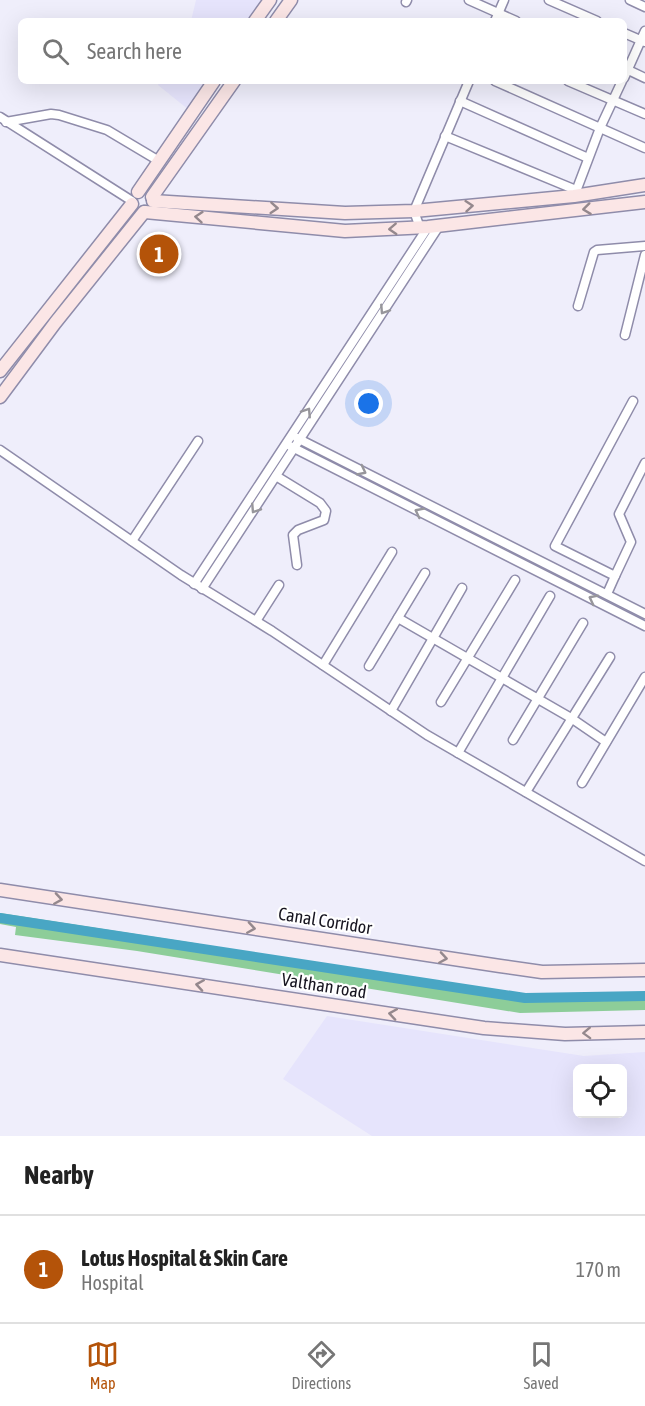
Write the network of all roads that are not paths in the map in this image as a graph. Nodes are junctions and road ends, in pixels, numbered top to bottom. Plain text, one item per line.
1 (270, 0) edge
2 (291, 0) edge
3 (469, 0) edge
4 (504, 0) edge
5 (549, 0) edge
6 (630, 0) edge
7 (645, 7) edge
8 (497, 17) edge
9 (257, 18) edge
10 (278, 18) edge
11 (590, 18) edge
12 (645, 31) edge
13 (627, 34) edge
14 (643, 41) edge
15 (627, 70) edge
16 (627, 74) edge
17 (645, 78) edge
18 (212, 84) edge
19 (232, 84) edge
20 (468, 84) edge
21 (502, 84) edge
22 (575, 84) edge
23 (620, 84) edge
24 (613, 100) junction
25 (460, 101) junction
26 (645, 114) edge
27 (3, 120) edge
28 (600, 128) junction
29 (445, 135) junction
30 (645, 148) edge
31 (588, 159) junction
32 (159, 161) junction
33 (645, 185) edge
34 (575, 193) junction
35 (134, 199) junction
36 (152, 199) junction
37 (645, 202) edge
38 (145, 212) junction
39 (414, 212) junction
40 (429, 227) junction
41 (645, 246) edge
42 (645, 255) edge
43 (578, 306) dead end
44 (625, 335) dead end
45 (0, 371) edge
46 (0, 397) edge
47 (633, 401) dead end
48 (292, 435) junction
49 (300, 439) junction
50 (198, 441) dead end
51 (285, 444) junction
52 (294, 448) junction
53 (0, 450) edge
54 (645, 463) edge
55 (276, 476) junction
56 (132, 541) junction
57 (392, 552) dead end
58 (297, 565) dead end
59 (425, 573) dead end
60 (615, 576) junction
61 (515, 580) dead end
62 (194, 584) junction
63 (279, 585) dead end
64 (462, 588) dead end
65 (202, 589) junction
66 (607, 594) junction
67 (550, 596) dead end
68 (645, 614) edge
69 (398, 618) junction
70 (256, 621) junction
71 (583, 623) dead end
72 (645, 626) edge
73 (432, 639) junction
74 (610, 657) dead end
75 (466, 659) junction
76 (323, 665) junction
77 (369, 666) dead end
78 (645, 677) edge
79 (501, 679) junction
80 (536, 699) junction
81 (441, 702) dead end
82 (391, 711) junction
83 (571, 718) junction
84 (513, 740) dead end
85 (606, 742) junction
86 (458, 753) junction
87 (582, 783) dead end
88 (526, 792) junction
89 (645, 861) edge
90 (0, 890) edge
91 (0, 955) edge
92 (645, 970) edge
93 (645, 1032) edge

1 - 9 street
2 - 10 street
3 - 8 street
4 - 8 street
5 - 11 street
6 - 7 street
12 - 14 street
13 - 14 street
14 - 15 street
16 - 17 street
18 - 32 street
19 - 36 street
20 - 25 street
21 - 28 street
22 - 24 street
23 - 24 street
24 - 26 street
24 - 28 street
25 - 29 street
25 - 31 street
27 - 32 street
27 - 35 street
28 - 30 street
28 - 31 street
29 - 34 street
29 - 39 street
31 - 34 street
32 - 35 street
33 - 34 street
39 -> 34 street
35 - 36 street
35 - 38 street
35 - 45 street
36 - 38 street
36 -> 39 street
37 -> 40 street
40 -> 38 street
38 - 46 street
39 - 40 street
48 -> 40 street
40 -> 49 street
41 - 43 street
42 - 44 street
47 - 60 street
48 - 49 street
48 - 51 street
49 - 52 street
49 -> 66 street
50 - 56 street
51 - 52 street
51 - 62 street
52 - 55 street
72 -> 52 street
53 - 56 street
54 - 60 street
55 - 58 street
55 -> 65 street
56 - 62 street
57 - 76 street
59 - 69 street
60 - 66 street
61 - 75 street
62 - 65 street
63 - 70 street
64 - 73 street
65 - 70 street
66 - 68 street
67 - 79 street
69 - 73 street
69 - 77 street
70 - 76 street
71 - 80 street
73 - 75 street
73 - 82 street
74 - 83 street
75 - 79 street
75 - 81 street
76 - 82 street
78 - 85 street
79 - 80 street
79 - 86 street
80 - 83 street
80 - 84 street
82 - 86 street
83 - 85 street
83 - 88 street
85 - 87 street
86 - 88 street
88 - 89 street
90 -> 92 street, Canal Corridor
93 -> 91 street, Valthan road

